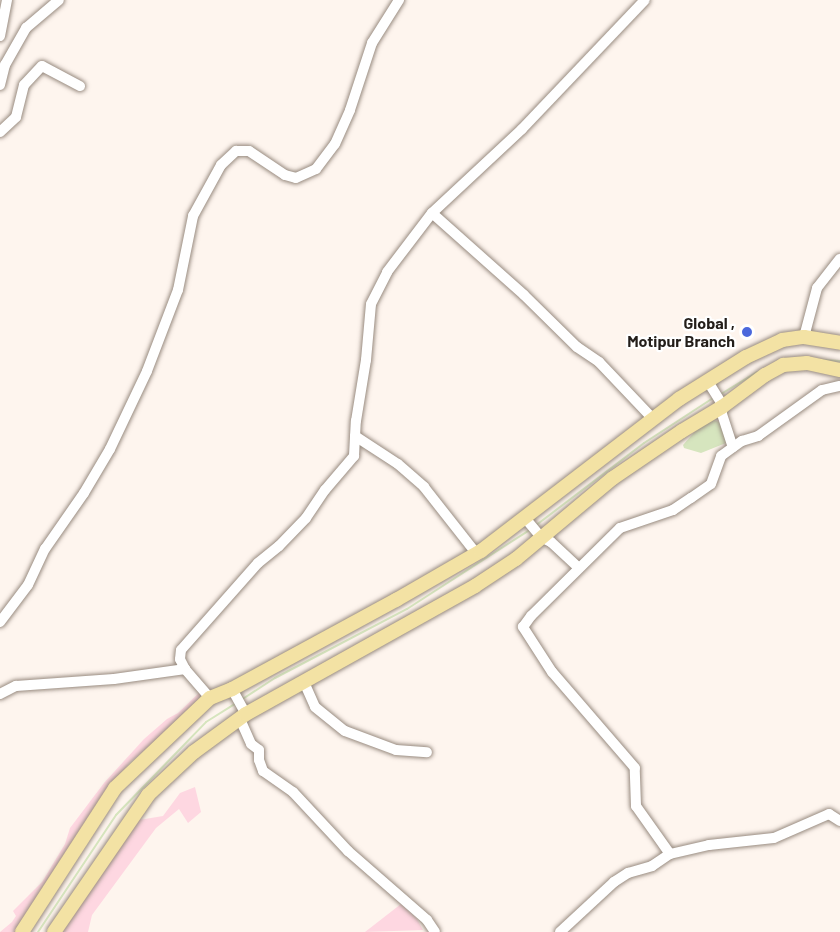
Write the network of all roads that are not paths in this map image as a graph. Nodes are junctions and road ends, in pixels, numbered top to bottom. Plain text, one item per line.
1 (7, 0) edge
2 (59, 0) edge
3 (399, 0) edge
4 (645, 0) edge
5 (0, 36) edge
6 (0, 85) edge
7 (80, 86) dead end
8 (0, 132) edge
9 (432, 213) junction
10 (840, 259) edge
11 (804, 337) junction
12 (840, 343) edge
13 (840, 370) edge
14 (709, 385) junction
15 (840, 386) edge
16 (722, 405) junction
17 (653, 418) junction
18 (355, 436) junction
19 (733, 447) junction
20 (525, 518) junction
21 (541, 537) junction
22 (476, 553) junction
23 (579, 568) junction
24 (0, 622) edge
25 (185, 669) junction
26 (304, 682) junction
27 (232, 689) junction
28 (0, 694) edge
29 (210, 698) junction
30 (243, 716) junction
31 (427, 752) dead end
32 (840, 821) edge
33 (670, 854) junction
34 (22, 932) edge
35 (54, 932) edge
36 (435, 932) edge
37 (560, 932) edge

1 - 5 street
2 - 6 street
3 - 24 street
4 - 9 street
7 - 8 street
9 - 17 street
9 - 18 street
10 - 11 street
11 - 12 main road
11 - 14 main road
13 - 16 main road
14 - 16 street
14 - 17 main road
15 - 19 street
16 - 19 street
16 - 21 main road
17 - 20 main road
18 - 22 street
18 - 25 street
19 - 23 street
20 - 21 street
20 - 22 main road
21 - 23 street
21 - 26 main road
22 - 27 main road
23 - 33 street
25 - 28 street
25 - 29 street
26 - 30 main road
26 - 31 street
27 - 29 main road
27 - 30 street
29 - 34 main road
30 - 35 main road
30 - 36 street
32 - 33 street
33 - 37 street

